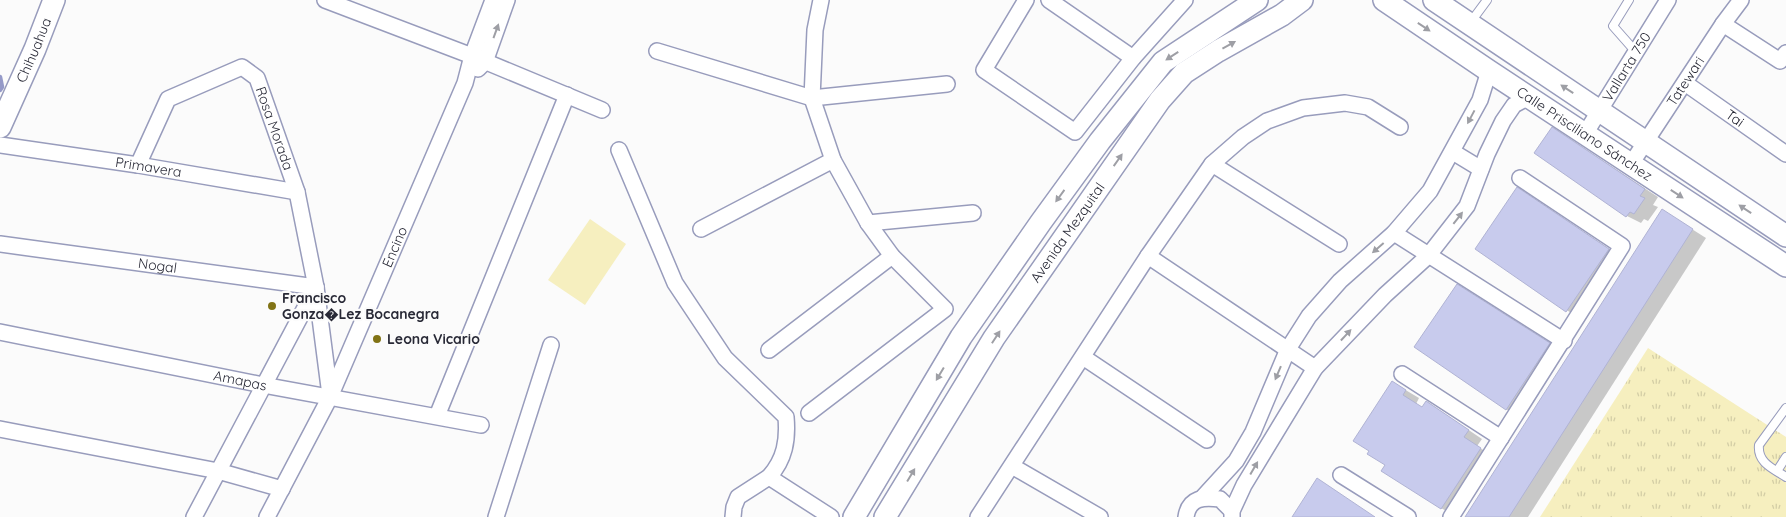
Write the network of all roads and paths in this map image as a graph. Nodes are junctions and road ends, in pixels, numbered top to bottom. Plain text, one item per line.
1 (54, 0) edge
2 (325, 0) edge
3 (493, 0) edge
4 (507, 0) edge
5 (821, 0) edge
6 (1026, 0) edge
7 (1049, 0) edge
8 (1185, 0) edge
9 (1257, 0) edge
10 (1302, 0) edge
11 (1384, 0) edge
12 (1434, 0) edge
13 (1487, 0) edge
14 (1629, 0) edge
15 (1668, 0) edge
16 (1741, 0) edge
17 (1469, 24) junction
18 (1724, 24) junction
19 (657, 51) dead end
20 (1635, 51) junction
21 (1786, 53) edge
22 (1133, 58) junction
23 (478, 59) junction
24 (1489, 72) junction
25 (1685, 83) junction
26 (947, 84) dead end
27 (567, 95) junction
28 (812, 98) junction
29 (1529, 98) junction
30 (602, 110) dead end
31 (1600, 110) junction
32 (0, 127) edge
33 (1400, 127) dead end
34 (1585, 134) junction
35 (1646, 143) junction
36 (0, 145) edge
37 (619, 150) dead end
38 (1452, 152) junction
39 (1786, 154) edge
40 (833, 160) junction
41 (1212, 164) junction
42 (1631, 164) junction
43 (138, 165) junction
44 (1481, 168) junction
45 (1520, 178) dead end
46 (297, 192) junction
47 (973, 213) dead end
48 (868, 223) junction
49 (701, 229) dead end
50 (1394, 233) junction
51 (1786, 236) edge
52 (0, 244) edge
53 (1340, 244) dead end
54 (892, 256) junction
55 (1148, 256) junction
56 (1428, 256) junction
57 (1786, 266) edge
58 (316, 287) junction
59 (0, 332) edge
60 (1564, 341) junction
61 (551, 345) dead end
62 (1288, 349) junction
63 (768, 350) dead end
64 (1082, 357) junction
65 (1315, 368) junction
66 (1402, 374) dead end
67 (262, 385) junction
68 (330, 397) junction
69 (1786, 408) edge
70 (809, 413) dead end
71 (437, 416) junction
72 (481, 425) dead end
73 (0, 429) edge
74 (1500, 438) junction
75 (1207, 440) dead end
76 (1786, 457) edge
77 (1012, 466) junction
78 (218, 471) junction
79 (1777, 471) junction
80 (1341, 475) dead end
81 (769, 477) junction
82 (1786, 477) edge
83 (282, 489) junction
84 (1204, 497) junction
85 (1232, 514) edge
86 (194, 517) edge
87 (267, 517) edge
88 (496, 517) edge
89 (733, 517) edge
90 (831, 517) edge
91 (854, 517) edge
92 (886, 517) edge
93 (978, 517) edge
94 (1100, 517) edge
95 (1186, 517) edge
96 (1408, 517) edge
97 (1451, 517) edge

1 - 32 main road, Chihuahua
2 - 23 street
3 - 23 street
23 -> 4 street
5 - 28 street
6 - 22 street
7 - 22 street
8 - 22 street
9 -> 91 main road, Avenida Mezquital
92 -> 10 main road, Avenida Mezquital
11 -> 24 main road, Calle Prisciliano Sánchez
12 - 17 main road, Calle Prisciliano Sánchez
13 - 17 lane
14 - 20 lane
15 - 20 street, Vallarta 750
16 - 18 street, Tatewari
31 -> 17 main road, Calle Prisciliano Sánchez
18 - 21 street
18 - 25 street, Tatewari
19 - 28 street
20 - 31 street, Vallarta 750
23 - 27 street
23 - 68 street, Encino
24 - 29 main road, Calle Prisciliano Sánchez
24 -> 38 street
25 - 35 street, Tatewari
25 - 39 street, Tai
26 - 28 street
27 - 30 street
27 - 71 street
28 - 40 street
29 - 34 main road, Calle Prisciliano Sánchez
29 - 44 street
31 - 34 street, Vallarta 750
31 - 35 main road, Calle Prisciliano Sánchez
33 - 41 street
34 - 42 main road, Calle Prisciliano Sánchez
35 - 42 street, Tatewari
51 -> 35 main road, Calle Prisciliano Sánchez
36 - 43 street, Primavera
37 - 81 street
38 - 44 street
38 - 50 street
40 - 48 street
40 - 49 street
41 - 53 street
41 - 55 street
42 -> 57 main road, Calle Prisciliano Sánchez
43 - 46 street, Primavera
43 - 46 street, Rosa Morada
56 -> 44 street
45 - 60 street
46 - 58 street, Rosa Morada
47 - 48 street
48 - 54 street
50 - 56 street
50 -> 62 street
52 - 58 street, Nogal
54 - 63 street
54 - 70 street
55 - 62 street
55 - 64 street
56 - 60 street
65 -> 56 street
58 - 67 street
58 - 68 street, Rosa Morada
59 - 67 street, Amapas
60 - 74 street
61 - 88 street
62 - 65 street
62 -> 84 street
64 - 75 street
64 - 77 street
85 -> 65 street
66 - 74 street
67 - 68 street, Amapas
67 - 78 street
68 - 71 street, Amapas
68 - 83 street, Encino
69 - 79 lane
71 - 72 street, Amapas
73 - 78 street
74 - 97 street
76 - 79 lane
77 - 93 street
77 - 94 street
78 - 83 street
78 - 86 street
79 - 82 lane
80 - 96 street
81 - 89 street
81 - 90 street
83 - 87 street, Encino
84 - 85 street
84 - 95 street

